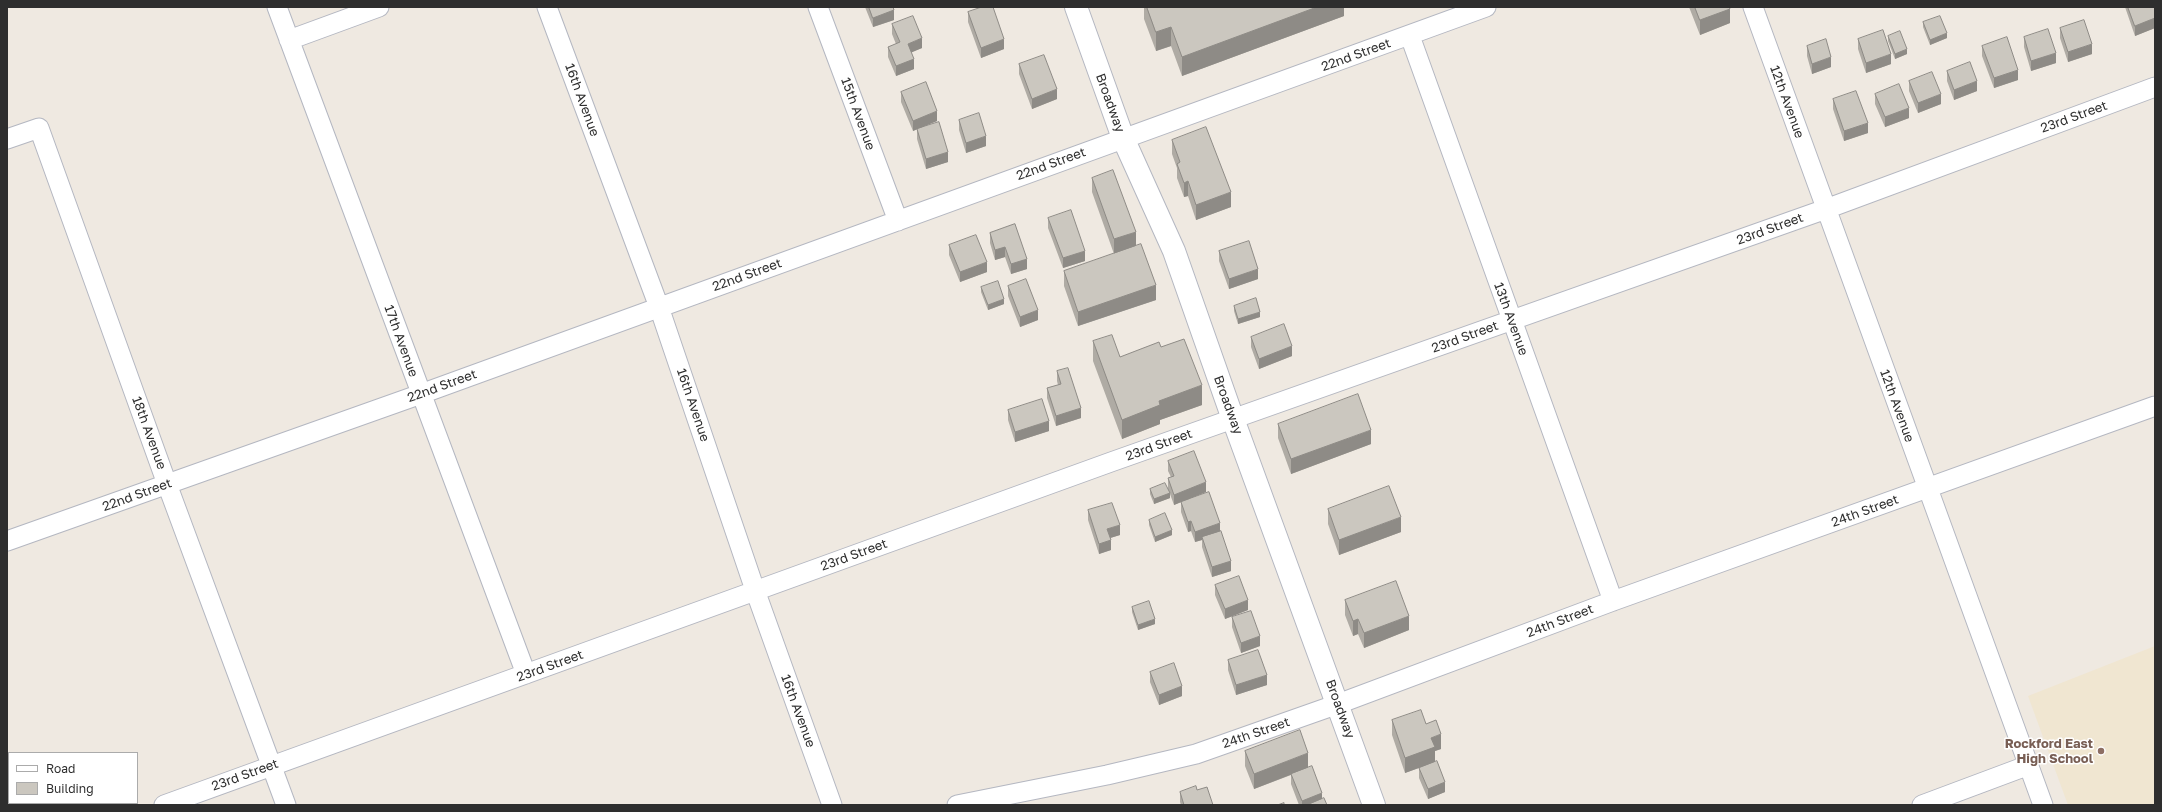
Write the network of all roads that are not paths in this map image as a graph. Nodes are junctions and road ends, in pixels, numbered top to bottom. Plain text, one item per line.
1 (277, 7) edge
2 (379, 7) edge
3 (547, 7) edge
4 (818, 7) edge
5 (1076, 7) edge
6 (1486, 7) edge
7 (1753, 7) edge
8 (1410, 36) junction
9 (289, 40) junction
10 (2155, 88) edge
11 (1123, 138) junction
12 (7, 139) edge
13 (1826, 209) junction
14 (898, 220) junction
15 (659, 307) junction
16 (1511, 320) junction
17 (421, 394) junction
18 (2155, 406) edge
19 (1233, 419) junction
20 (167, 484) junction
21 (1927, 488) junction
22 (7, 542) edge
23 (756, 590) junction
24 (1613, 601) junction
25 (526, 674) junction
26 (1338, 704) junction
27 (2029, 765) junction
28 (271, 766) junction
29 (164, 805) edge
30 (286, 805) edge
31 (832, 805) edge
32 (957, 805) edge
33 (1374, 805) edge
34 (1922, 805) edge
35 (2043, 805) edge

1 - 9 street, 17th Avenue
2 - 9 street
3 - 15 street, 16th Avenue
4 - 14 street, 15th Avenue
5 - 11 main road, Broadway
6 - 8 street, 22nd Street
7 - 13 street, 12th Avenue
8 - 11 street, 22nd Street
8 - 16 street, 13th Avenue
9 - 17 street, 17th Avenue
10 - 13 street, 23rd Street
11 - 14 street, 22nd Street
11 - 19 main road, Broadway
12 - 20 street, 18th Avenue
13 - 16 street, 23rd Street
13 - 21 street, 12th Avenue
14 - 15 street, 22nd Street
15 - 17 street, 22nd Street
15 - 23 street, 16th Avenue
16 - 19 street, 23rd Street
16 - 24 street, 13th Avenue
17 - 20 street, 22nd Street
17 - 25 street, 17th Avenue
18 - 21 street, 24th Street
19 - 23 street, 23rd Street
19 - 26 main road, Broadway
20 - 22 street, 22nd Street
20 - 28 street, 18th Avenue
21 - 24 street, 24th Street
21 - 27 street, 12th Avenue
23 - 25 street, 23rd Street
23 - 31 street, 16th Avenue
24 - 26 street, 24th Street
25 - 28 street, 23rd Street
26 - 32 street, 24th Street
26 - 33 main road, Broadway
27 - 34 street
27 - 35 street, 12th Avenue
28 - 29 street, 23rd Street
28 - 30 street, 18th Avenue

